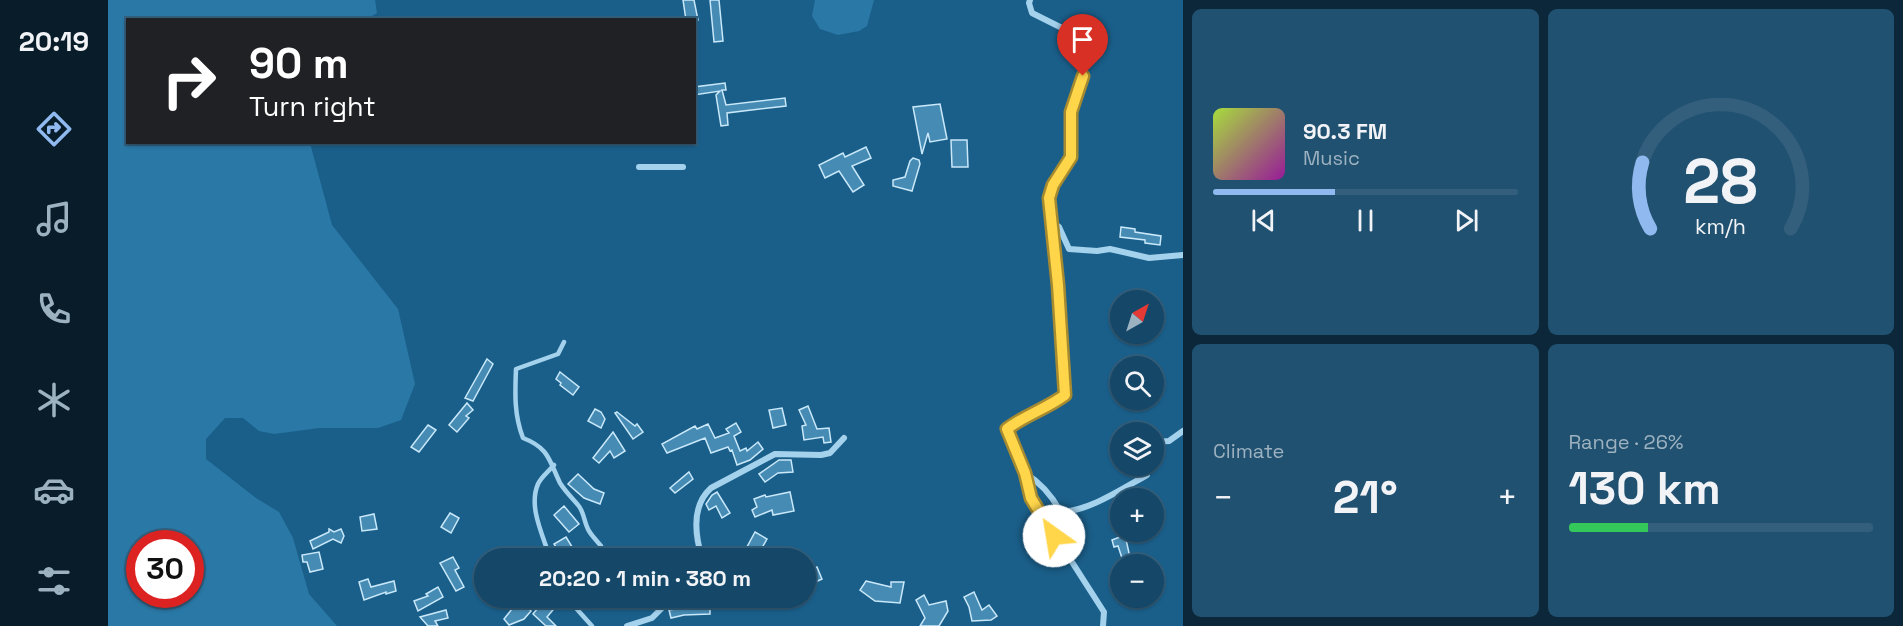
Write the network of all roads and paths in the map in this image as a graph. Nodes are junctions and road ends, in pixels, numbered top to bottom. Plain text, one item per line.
1 (1030, 0) edge
2 (639, 167) dead end
3 (682, 167) dead end
4 (1052, 222) junction
5 (1183, 255) edge
6 (564, 342) dead end
7 (1183, 431) edge
8 (844, 438) dead end
9 (1164, 441) edge
10 (554, 465) junction
11 (1025, 473) junction
12 (1145, 476) edge
13 (600, 546) dead end
14 (547, 548) edge
15 (699, 548) edge
16 (576, 608) edge
17 (662, 608) edge
18 (592, 626) edge
19 (627, 626) edge
20 (1103, 626) edge

1 - 4 street
2 - 3 street
4 - 5 street
4 - 11 street
6 - 10 lane
7 - 9 street
8 - 15 street
10 - 13 lane
10 - 14 lane
11 - 12 street
11 - 20 street
16 - 18 lane
17 - 19 street

